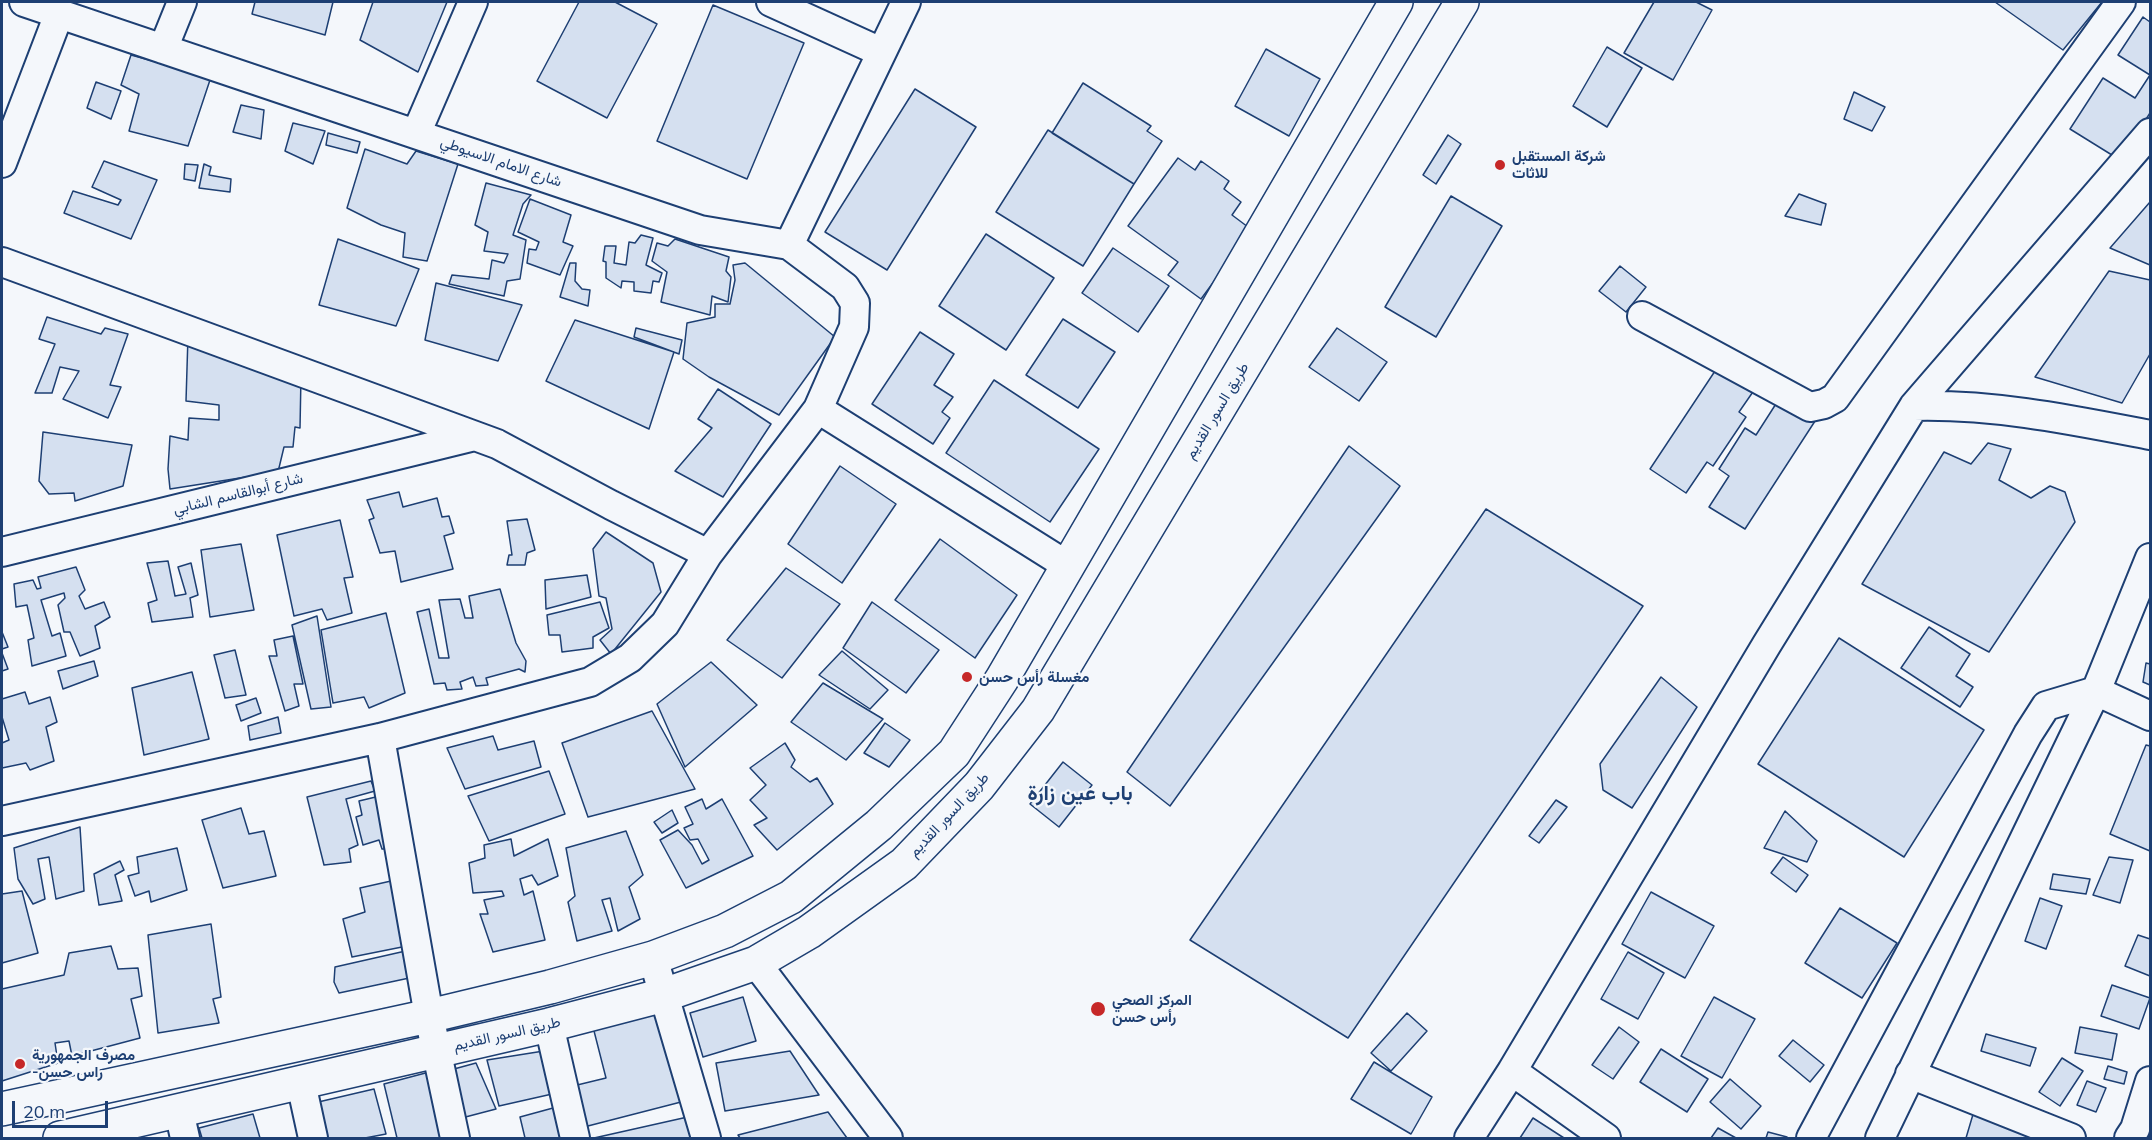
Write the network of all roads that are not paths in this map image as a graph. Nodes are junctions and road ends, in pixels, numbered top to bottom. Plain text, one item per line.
1 (24, 2) edge
2 (182, 2) edge
3 (473, 2) edge
4 (771, 2) edge
5 (906, 2) edge
6 (1396, 2) edge
7 (1462, 2) edge
8 (2121, 2) edge
9 (59, 14) junction
10 (163, 50) junction
11 (881, 52) junction
12 (2151, 133) edge
13 (416, 134) junction
14 (2, 163) edge
15 (789, 245) junction
16 (2, 262) edge
17 (1642, 316) dead end
18 (1914, 406) junction
19 (818, 409) junction
20 (2151, 435) edge
21 (475, 436) junction
22 (2, 552) edge
23 (708, 554) junction
24 (2151, 558) edge
25 (1068, 566) junction
26 (2096, 691) junction
27 (2151, 716) edge
28 (380, 738) junction
29 (2, 821) edge
30 (791, 897) junction
31 (809, 932) junction
32 (653, 958) junction
33 (756, 963) junction
34 (664, 995) junction
35 (429, 1016) junction
36 (549, 1025) junction
37 (437, 1051) junction
38 (1512, 1071) junction
39 (1910, 1074) junction
40 (2151, 1081) edge
41 (301, 1083) junction
42 (2, 1109) edge
43 (182, 1125) edge
44 (60, 1138) edge
45 (313, 1138) edge
46 (455, 1138) edge
47 (575, 1138) edge
48 (706, 1138) edge
49 (888, 1138) edge
50 (1469, 1138) edge
51 (1606, 1138) edge
52 (1811, 1138) edge
53 (1880, 1138) edge
54 (2071, 1138) edge
55 (2129, 1138) edge

1 - 9 street, شارع الامام الاسيوطي
2 - 10 street
3 - 13 street
4 - 11 street
5 - 11 street
6 - 25 main road
7 - 31 main road, طريق السور القديم
8 - 17 street
9 - 10 street, شارع الامام الاسيوطي
9 - 14 street
10 - 13 street, شارع الامام الاسيوطي
11 - 15 street
12 - 18 street
13 - 15 street, شارع الامام الاسيوطي
15 - 19 street, شارع الامام الاسيوطي
16 - 21 street
18 - 20 street
18 - 38 street
19 - 23 street, شارع الامام الاسيوطي
19 - 25 street
21 - 22 street, شارع أبوالقاسم الشابي
21 - 23 street
23 - 28 street, شارع الامام الاسيوطي
24 - 26 street
25 - 30 main road
26 - 27 street
26 - 39 street
26 - 52 street
28 - 29 street, شارع الامام الاسيوطي
28 - 35 street
30 - 31 main road
30 - 32 main road
31 - 33 main road, طريق السور القديم
32 - 34 street
32 - 35 main road
33 - 34 main road, طريق السور القديم
33 - 49 street
34 - 36 main road, طريق السور القديم
34 - 48 street
35 - 37 street
35 - 42 main road
36 - 37 main road, طريق السور القديم
36 - 47 street
37 - 41 main road, طريق السور القديم
37 - 46 street
38 - 50 street
38 - 51 street
39 - 53 street
39 - 54 street
40 - 55 street
41 - 43 main road, طريق السور القديم
41 - 45 street
43 - 44 main road, طريق السور القديم

